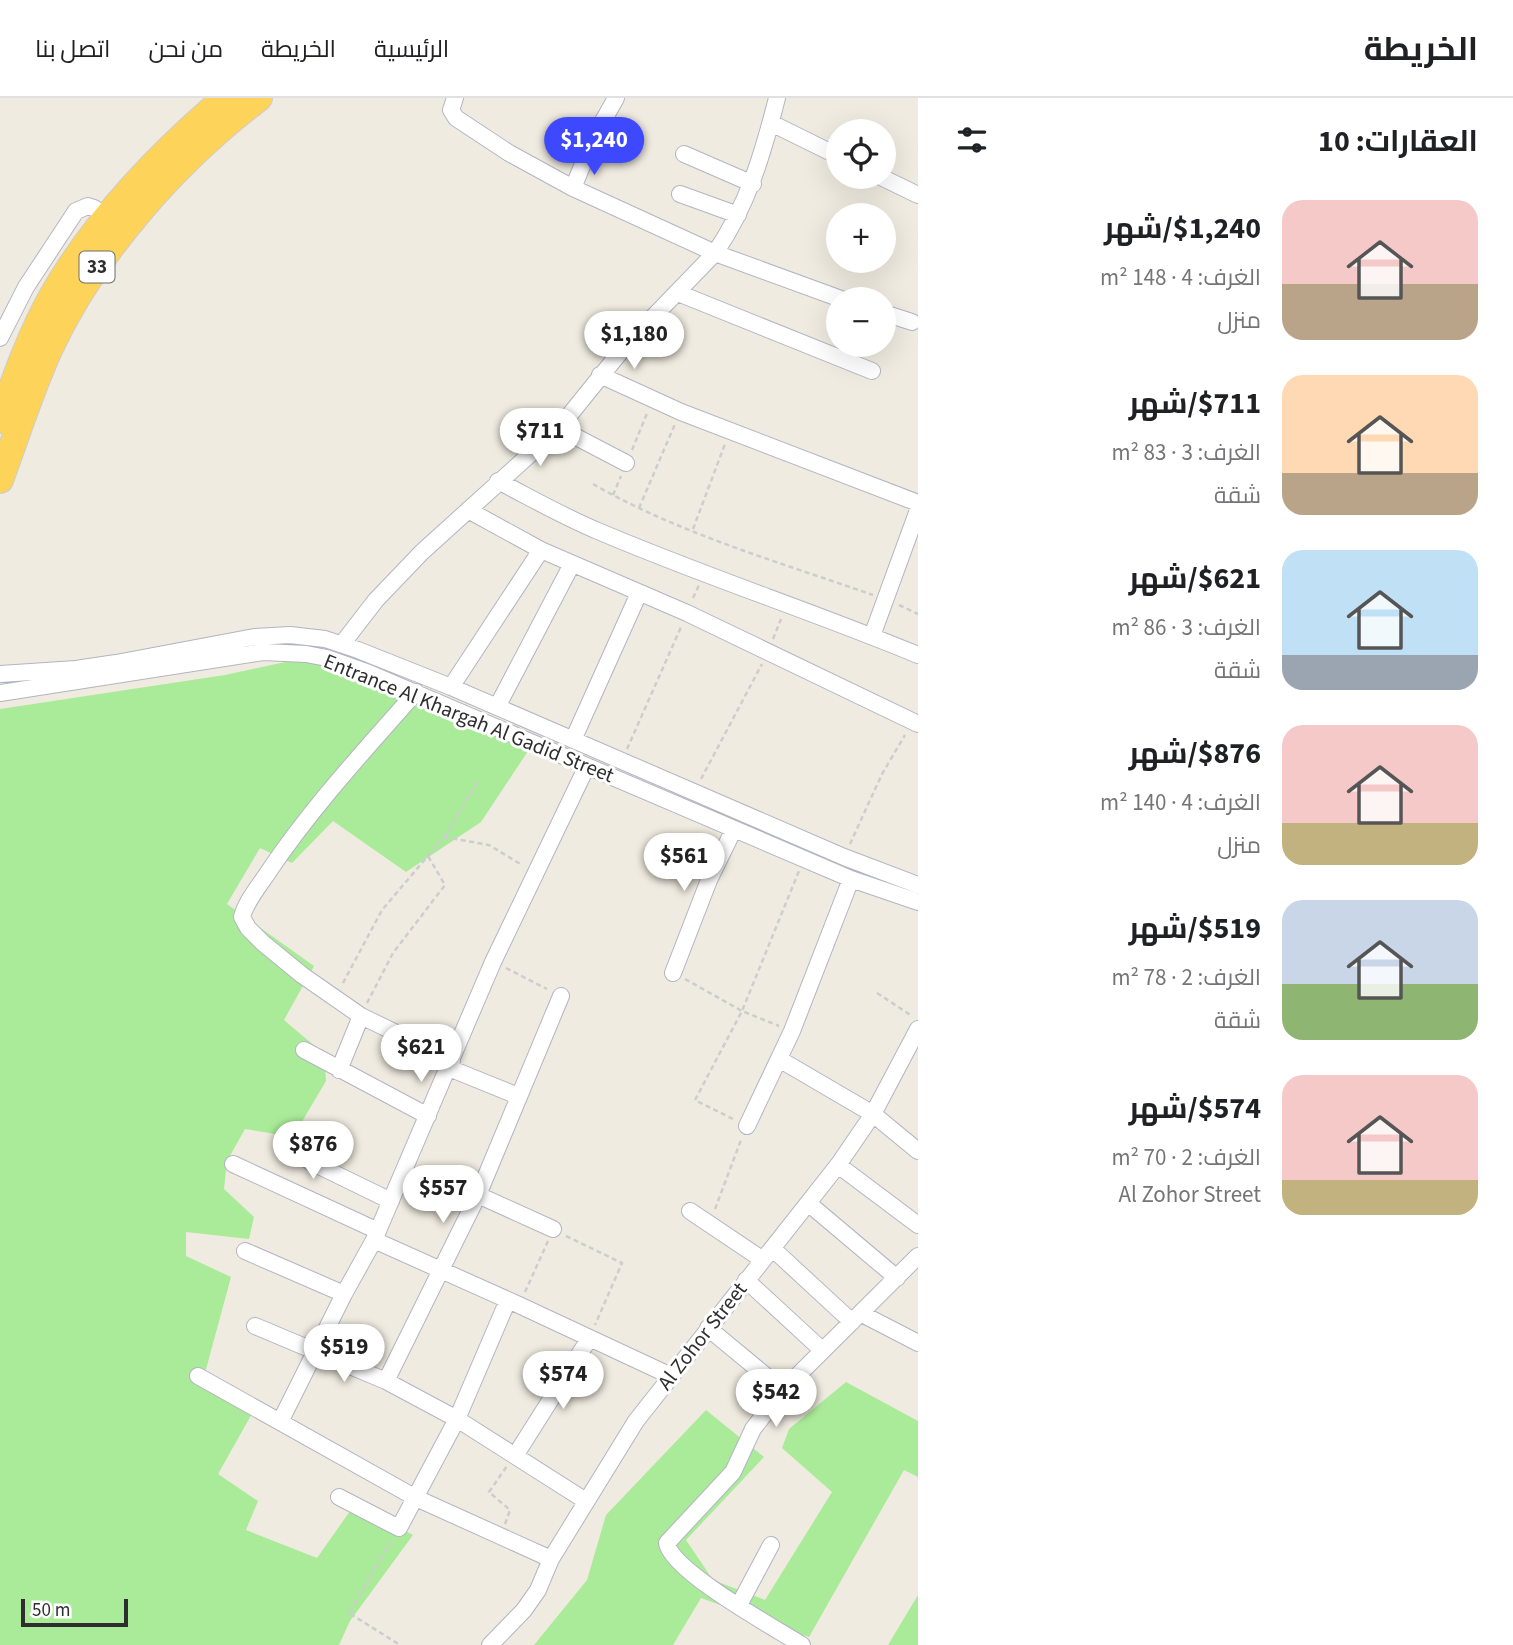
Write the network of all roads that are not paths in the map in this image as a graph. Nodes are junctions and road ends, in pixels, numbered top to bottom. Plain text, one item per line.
1 (225, 98) edge
2 (259, 98) edge
3 (455, 98) edge
4 (616, 98) edge
5 (777, 98) edge
6 (771, 123) junction
7 (826, 150) edge
8 (684, 154) dead end
9 (753, 184) junction
10 (896, 184) edge
11 (573, 188) junction
12 (680, 194) dead end
13 (918, 195) edge
14 (738, 215) junction
15 (116, 225) junction
16 (715, 253) junction
17 (678, 293) junction
18 (826, 294) edge
19 (896, 317) edge
20 (912, 322) dead end
21 (0, 338) edge
22 (872, 371) dead end
23 (600, 375) junction
24 (0, 420) edge
25 (559, 428) junction
26 (626, 464) road end
27 (0, 480) edge
28 (498, 481) junction
29 (918, 503) edge
30 (468, 510) junction
31 (918, 510) edge
32 (541, 550) junction
33 (572, 564) junction
34 (639, 593) junction
35 (872, 636) junction
36 (342, 644) junction
37 (918, 655) edge
38 (29, 672) junction
39 (0, 674) edge
40 (451, 687) junction
41 (31, 689) junction
42 (416, 692) junction
43 (0, 693) edge
44 (497, 707) junction
45 (915, 723) edge
46 (573, 740) junction
47 (587, 766) junction
48 (734, 829) junction
49 (851, 879) junction
50 (918, 885) edge
51 (918, 902) edge
52 (673, 973) road end
53 (561, 996) road end
54 (360, 1016) junction
55 (918, 1029) edge
56 (304, 1050) dead end
57 (913, 1050) edge
58 (779, 1059) junction
59 (450, 1064) junction
60 (339, 1070) junction
61 (518, 1096) junction
62 (873, 1114) junction
63 (428, 1116) junction
64 (747, 1126) road end
65 (918, 1151) edge
66 (309, 1161) dead end
67 (233, 1164) dead end
68 (838, 1165) junction
69 (478, 1195) junction
70 (391, 1201) junction
71 (808, 1203) junction
72 (691, 1210) dead end
73 (918, 1225) edge
74 (553, 1229) road end
75 (376, 1236) junction
76 (245, 1251) dead end
77 (768, 1255) junction
78 (918, 1256) edge
79 (440, 1272) junction
80 (897, 1278) junction
81 (746, 1280) junction
82 (344, 1294) junction
83 (513, 1302) junction
84 (857, 1318) junction
85 (255, 1326) dead end
86 (708, 1328) junction
87 (589, 1339) junction
88 (918, 1343) edge
89 (822, 1350) junction
90 (315, 1353) junction
91 (198, 1376) dead end
92 (671, 1376) junction
93 (386, 1381) junction
94 (783, 1390) junction
95 (457, 1419) junction
96 (280, 1422) junction
97 (515, 1456) junction
98 (339, 1497) dead end
99 (416, 1498) junction
100 (586, 1501) junction
101 (771, 1545) dead end
102 (551, 1559) junction
103 (739, 1605) junction
104 (490, 1645) edge
105 (802, 1645) edge

1 - 15 highway, 33
2 - 15 highway, 33
3 - 11 street
4 - 11 street
5 - 6 street
6 - 7 street
6 - 9 street
8 - 9 street
9 - 14 street
10 - 13 street
11 - 16 street
12 - 14 street
14 - 16 street
15 - 21 street
15 - 24 highway, 33
15 - 27 highway, 33
16 - 17 street
16 - 18 street
17 - 22 street
17 - 23 street
19 - 20 street
23 - 25 street
23 - 29 street
25 - 26 street
25 - 28 street
28 - 30 street
28 - 35 street
30 - 32 street
30 - 36 street
31 - 35 street
32 - 33 street
32 - 40 street
33 - 34 street
33 - 44 street
34 - 45 street
34 - 46 street
35 - 37 street
36 - 38 street, Entrance Al Khargah Al Gadid Street
36 - 40 street, Entrance Al Khargah Al Gadid Street
38 - 39 street, Entrance Al Khargah Al Gadid Street
38 - 41 street
40 - 44 street, Entrance Al Khargah Al Gadid Street
41 - 42 street, Entrance Al Khargah Al Gadid Street
41 - 43 street, Entrance Al Khargah Al Gadid Street
42 - 47 street, Entrance Al Khargah Al Gadid Street
42 - 54 street
44 - 46 street, Entrance Al Khargah Al Gadid Street
46 - 50 street, Entrance Al Khargah Al Gadid Street
47 - 48 street, Entrance Al Khargah Al Gadid Street
47 - 59 street
48 - 49 street, Entrance Al Khargah Al Gadid Street
48 - 52 street
49 - 51 street, Entrance Al Khargah Al Gadid Street
49 - 58 street
53 - 61 street
54 - 59 street
54 - 60 street
55 - 57 street, Al Zohor Street
56 - 60 street
57 - 62 street, Al Zohor Street
58 - 62 street
58 - 64 street
59 - 61 street
59 - 63 street
60 - 63 street
61 - 69 street
62 - 65 street
62 - 68 street, Al Zohor Street
63 - 70 street
66 - 70 street
67 - 75 street
68 - 71 street, Al Zohor Street
68 - 73 street
69 - 74 street
69 - 79 street
70 - 75 street
71 - 77 street, Al Zohor Street
71 - 80 street
72 - 77 street
75 - 79 street
75 - 82 street
76 - 82 street
77 - 81 street, Al Zohor Street
77 - 84 street
78 - 80 street
79 - 83 street
79 - 93 street
80 - 84 street
81 - 86 street, Al Zohor Street
81 - 89 street
82 - 90 street
83 - 87 street
83 - 95 street
84 - 88 street
84 - 89 street
85 - 90 street
86 - 92 street, Al Zohor Street
86 - 94 street
87 - 92 street
87 - 97 street
89 - 94 street
90 - 93 street
90 - 96 street
91 - 96 street
92 - 100 street, Al Zohor Street
93 - 95 street
94 - 103 street
95 - 97 street
95 - 99 street
96 - 99 street
97 - 100 street
98 - 99 street
99 - 102 street
100 - 102 street, Al Zohor Street
101 - 103 street
102 - 104 street, Al Zohor Street
103 - 105 street

